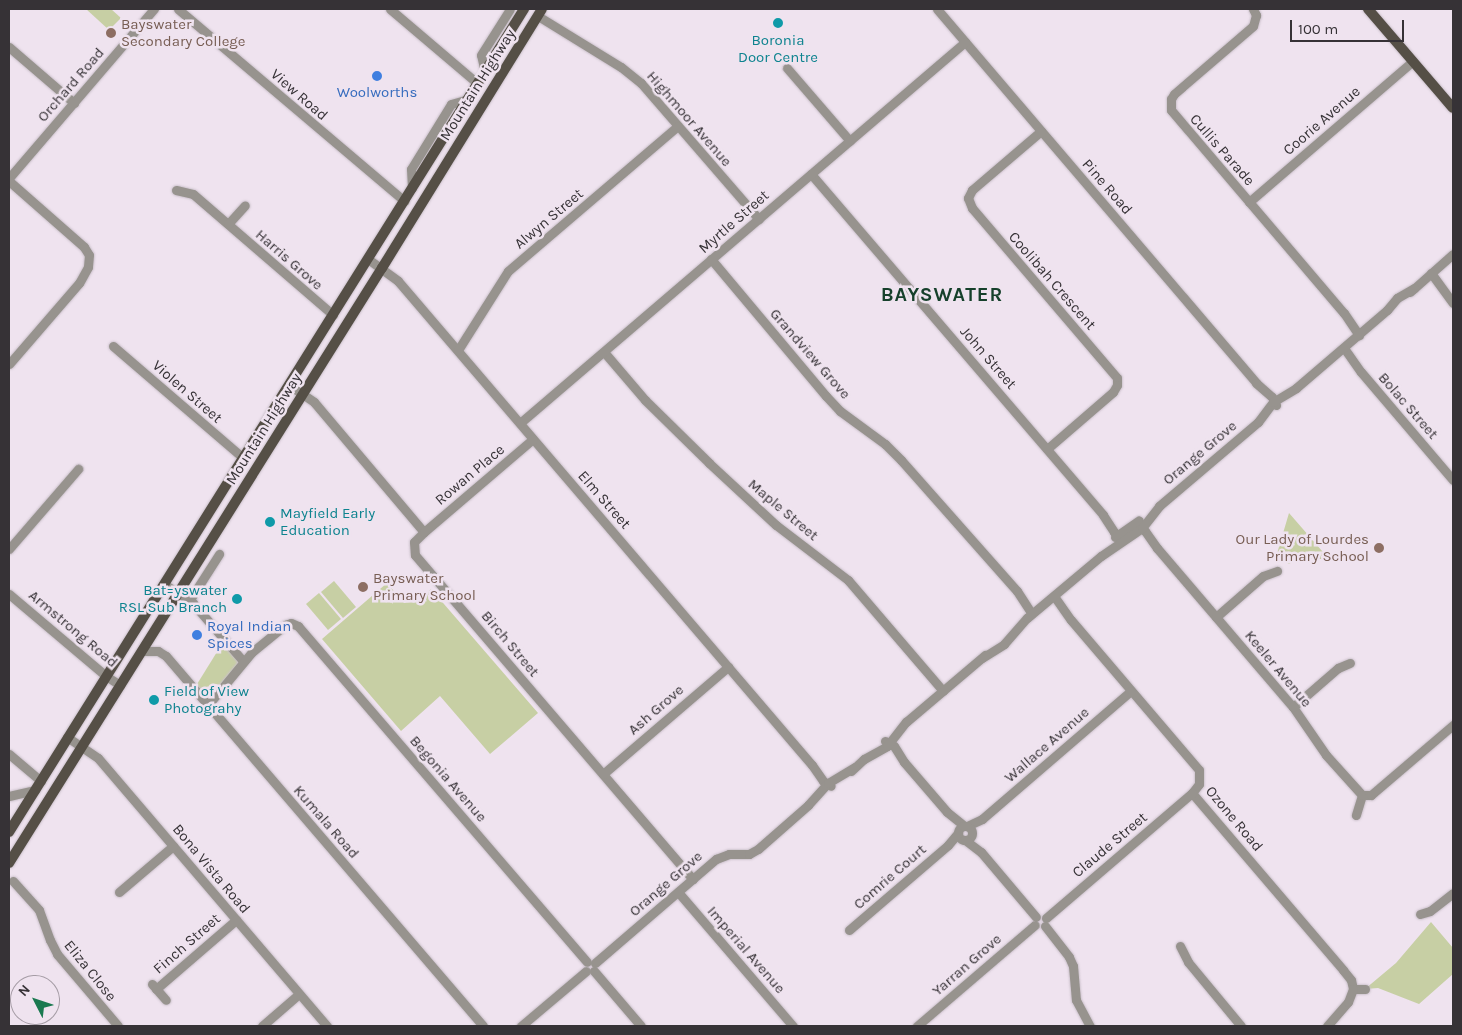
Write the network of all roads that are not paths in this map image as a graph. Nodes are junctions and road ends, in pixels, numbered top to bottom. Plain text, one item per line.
1 (154, 9) edge
2 (178, 9) edge
3 (390, 9) edge
4 (510, 9) edge
5 (524, 9) edge
6 (937, 9) edge
7 (1253, 9) edge
8 (1368, 9) edge
9 (540, 12) edge
10 (965, 42) junction
11 (9, 47) edge
12 (1413, 61) junction
13 (787, 68) dead end
14 (485, 72) junction
15 (478, 84) junction
16 (74, 103) junction
17 (1453, 107) edge
18 (678, 126) junction
19 (1041, 131) junction
20 (850, 141) junction
21 (811, 174) junction
22 (9, 180) edge
23 (176, 190) dead end
24 (404, 201) junction
25 (1249, 202) junction
26 (245, 204) dead end
27 (758, 219) junction
28 (228, 224) junction
29 (1453, 254) edge
30 (368, 259) junction
31 (712, 260) junction
32 (382, 268) junction
33 (1429, 275) junction
34 (1452, 301) edge
35 (333, 315) junction
36 (1364, 331) junction
37 (113, 346) dead end
38 (458, 350) junction
39 (1342, 350) junction
40 (604, 352) junction
41 (9, 364) edge
42 (289, 385) junction
43 (303, 394) junction
44 (1274, 403) junction
45 (520, 423) junction
46 (533, 439) junction
47 (1047, 449) junction
48 (243, 458) junction
49 (78, 469) dead end
50 (1453, 480) edge
51 (1138, 527) junction
52 (424, 532) junction
53 (1120, 535) junction
54 (9, 550) edge
55 (219, 554) dead end
56 (1277, 571) dead end
57 (164, 584) junction
58 (178, 593) junction
59 (9, 594) edge
60 (1052, 598) junction
61 (194, 605) junction
62 (1032, 614) junction
63 (1216, 617) junction
64 (142, 651) junction
65 (243, 661) junction
66 (1350, 663) dead end
67 (728, 667) junction
68 (106, 676) junction
69 (120, 685) junction
70 (943, 691) junction
71 (1131, 691) junction
72 (208, 705) junction
73 (1293, 707) junction
74 (1453, 724) edge
75 (68, 737) junction
76 (888, 743) junction
77 (82, 746) junction
78 (9, 754) edge
79 (603, 774) junction
80 (829, 784) junction
81 (38, 785) junction
82 (1192, 793) junction
83 (1362, 795) junction
84 (9, 796) edge
85 (1356, 815) dead end
86 (9, 832) edge
87 (964, 833) junction
88 (173, 846) junction
89 (9, 863) edge
90 (693, 879) junction
91 (13, 881) dead end
92 (119, 892) dead end
93 (678, 892) junction
94 (1453, 892) edge
95 (1420, 914) dead end
96 (236, 920) junction
97 (1041, 921) junction
98 (849, 930) dead end
99 (1180, 946) dead end
100 (590, 967) junction
101 (1364, 988) dead end
102 (1352, 989) junction
103 (299, 994) junction
104 (166, 1000) dead end
105 (118, 1026) edge
106 (262, 1026) edge
107 (327, 1026) edge
108 (482, 1026) edge
109 (521, 1026) edge
110 (641, 1026) edge
111 (793, 1026) edge
112 (917, 1026) edge
113 (1090, 1026) edge
114 (1240, 1026) edge
115 (1327, 1026) edge

1 - 16 street, Orchard Road
2 - 24 street, View Road
3 - 15 street
4 - 14 street
5 - 14 main road, Mountain Highway
6 - 10 street, Pine Road
7 - 25 street, Cullis Parade
8 - 12 main road
9 - 18 street, Highmoor Avenue
9 - 32 main road, Mountain Highway
10 - 19 street, Pine Road
10 - 20 street, Myrtle Street
11 - 16 street
12 - 17 main road
12 - 25 street, Coorie Avenue
13 - 20 street
14 - 15 main road, Mountain Highway
15 - 24 main road, Mountain Highway
16 - 22 street, Orchard Road
18 - 27 street, Highmoor Avenue
18 - 38 street, Alwyn Street
19 - 44 street, Pine Road
19 - 47 street, Coolibah Crescent
20 - 21 street, Myrtle Street
21 - 27 street, Myrtle Street
21 - 47 street, John Street
22 - 41 street
23 - 28 street, Harris Grove
24 - 30 main road, Mountain Highway
25 - 36 street, Cullis Parade
26 - 28 street
27 - 31 street, Myrtle Street
28 - 35 street, Harris Grove
29 - 33 street, Orange Grove
30 - 32 street, Elm Street
30 - 35 main road, Mountain Highway
31 - 40 street, Myrtle Street
31 - 62 street, Grandview Grove
32 - 38 street, Elm Street
32 - 43 main road, Mountain Highway
33 - 34 street
33 - 36 street, Orange Grove
35 - 42 main road, Mountain Highway
36 - 39 street, Orange Grove
37 - 48 street, Violen Street
38 - 45 street, Elm Street
39 - 44 street, Orange Grove
39 - 50 street, Bolac Street
40 - 45 street, Myrtle Street
40 - 70 street, Maple Street
42 - 43 street
42 - 48 main road, Mountain Highway
43 - 52 street
43 - 58 main road, Mountain Highway
44 - 51 street, Orange Grove
45 - 46 street, Elm Street
46 - 52 street, Rowan Place
46 - 67 street, Elm Street
47 - 53 street, John Street
48 - 57 main road, Mountain Highway
49 - 54 street
51 - 53 street, Orange Grove
51 - 63 street, Keeler Avenue
52 - 79 street, Birch Street
53 - 60 street, Orange Grove
55 - 61 street
56 - 63 street
57 - 58 street
57 - 68 main road, Mountain Highway
58 - 61 street
58 - 64 main road, Mountain Highway
59 - 68 street, Armstrong Road
60 - 62 street, Orange Grove
60 - 71 street, Ozone Road
61 - 65 street
62 - 70 street, Orange Grove
63 - 73 street, Keeler Avenue
64 - 69 main road, Mountain Highway
64 - 72 street, Kumala Road
65 - 72 street
65 - 100 street, Begonia Avenue
66 - 73 street
67 - 79 street, Ash Grove
67 - 80 street, Elm Street
68 - 69 street, Armstrong Road
68 - 75 main road, Mountain Highway
69 - 77 main road, Mountain Highway
70 - 76 street, Orange Grove
71 - 82 street, Ozone Road
71 - 87 street, Wallace Avenue
72 - 108 street, Kumala Road
73 - 83 street, Keeler Avenue
74 - 83 street
75 - 77 street, Bona Vista Road
75 - 81 main road, Mountain Highway
76 - 80 street, Orange Grove
76 - 87 street
77 - 88 street, Bona Vista Road
77 - 89 main road, Mountain Highway
78 - 81 street
79 - 90 street, Birch Street
80 - 90 street, Orange Grove
81 - 84 street
81 - 86 main road, Mountain Highway
82 - 97 street, Claude Street
82 - 102 street, Ozone Road
83 - 85 street
87 - 97 street
87 - 98 street, Comrie Court
88 - 92 street
88 - 96 street, Bona Vista Road
90 - 93 street, Orange Grove
91 - 105 street, Eliza Close
93 - 100 street, Orange Grove
93 - 111 street, Imperial Avenue
94 - 95 street
96 - 103 street, Bona Vista Road
96 - 104 street, Finch Street
97 - 112 street, Yarran Grove
97 - 113 street
99 - 114 street
100 - 109 street, Orange Grove
100 - 110 street, Begonia Avenue
101 - 102 street
102 - 115 street
103 - 106 street
103 - 107 street, Bona Vista Road

